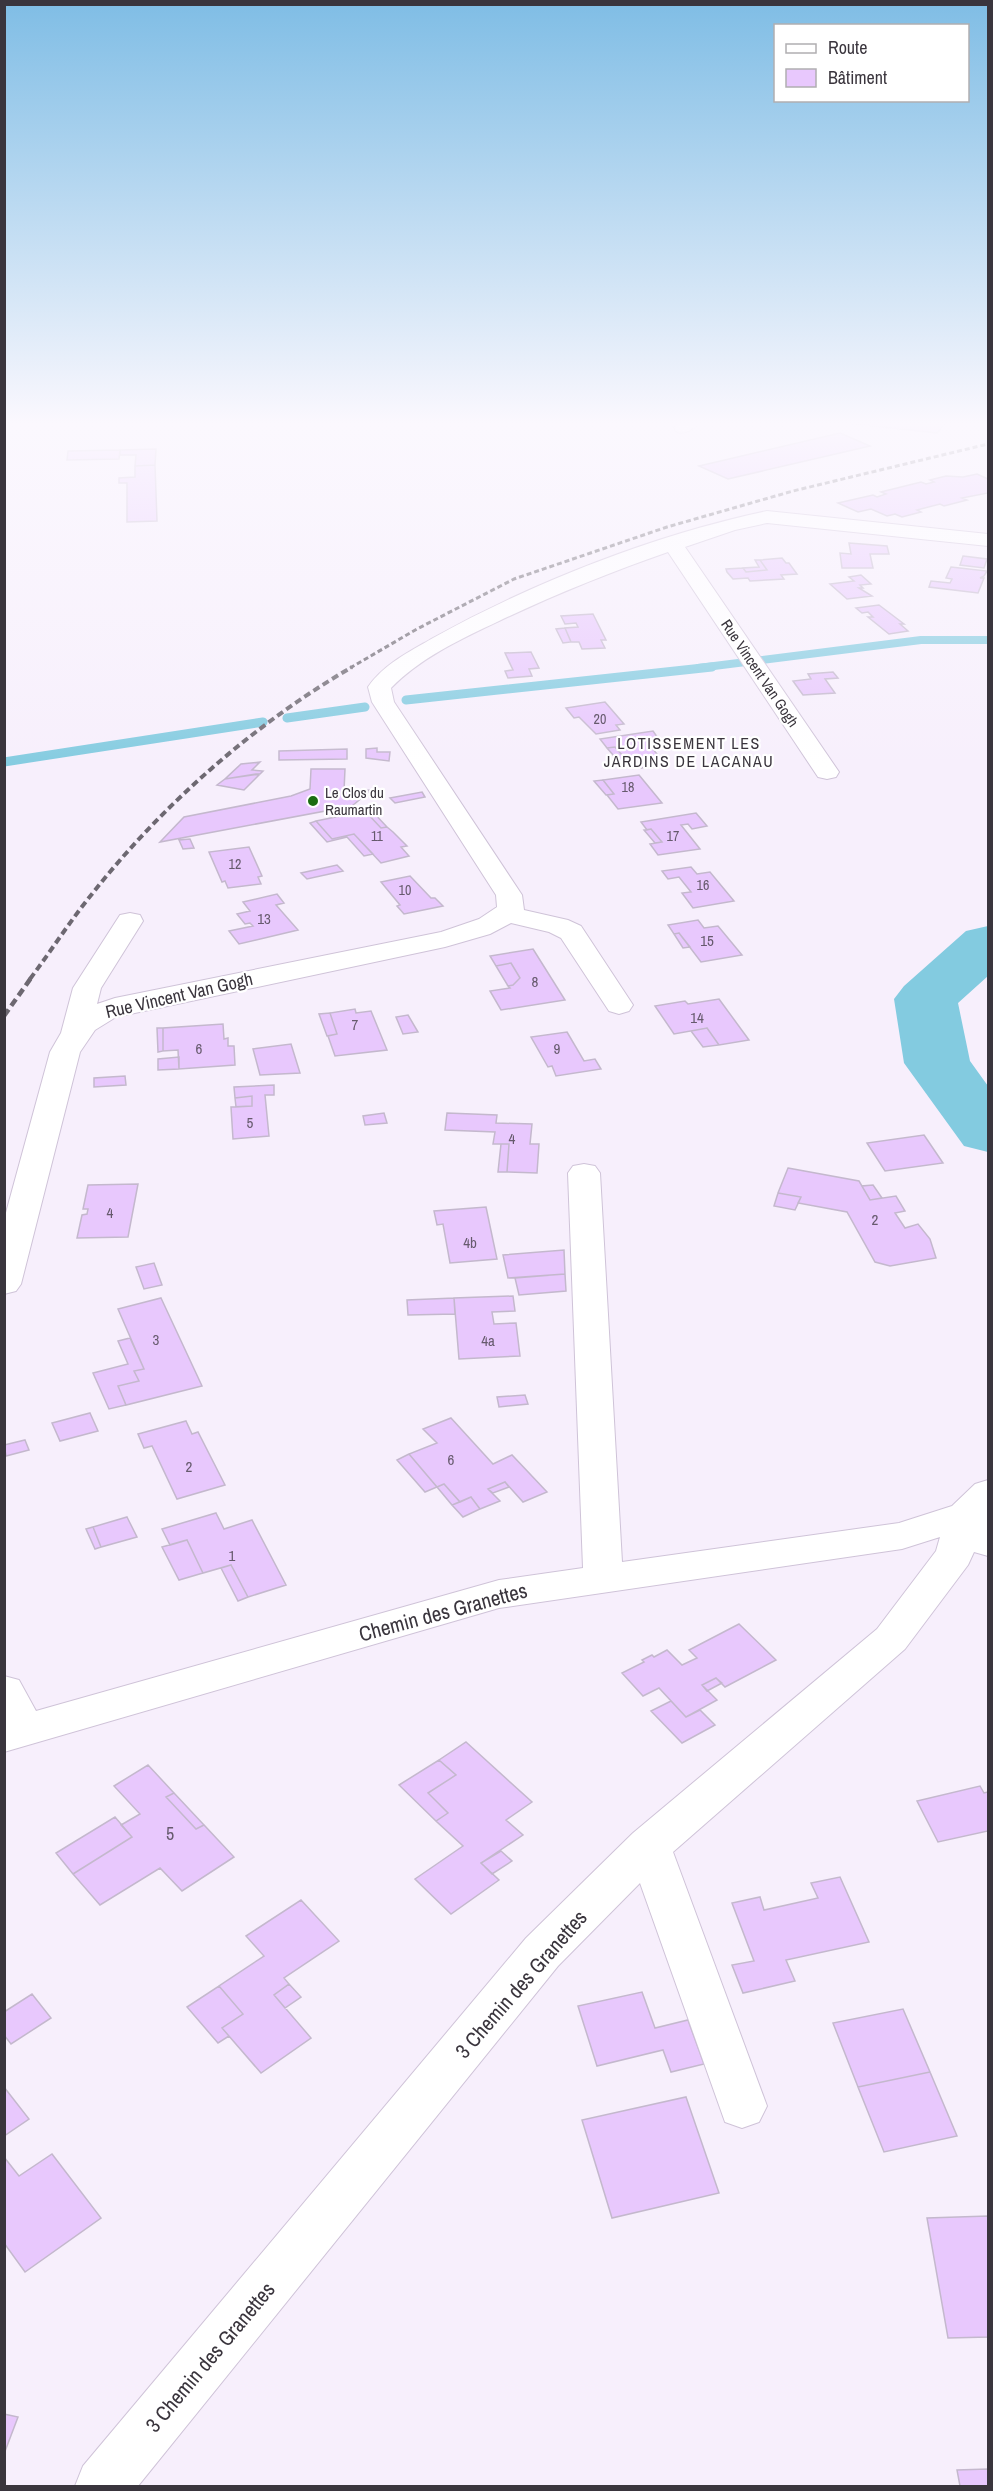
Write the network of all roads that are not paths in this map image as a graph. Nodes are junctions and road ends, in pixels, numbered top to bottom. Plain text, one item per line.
1 (693, 537) edge
2 (965, 537) edge
3 (988, 540) edge
4 (673, 544) junction
5 (827, 772) dead end
6 (506, 914) junction
7 (130, 921) dead end
8 (619, 1005) dead end
9 (75, 1032) junction
10 (584, 1173) dead end
11 (4, 1284) edge
12 (981, 1517) edge
13 (603, 1578) junction
14 (4, 1691) edge
15 (15, 1733) edge
16 (649, 1846) junction
17 (742, 2106) dead end
18 (103, 2487) edge

1 - 4 street
2 - 3 street
4 - 5 street, Rue Vincent Van Gogh
4 - 6 street
6 - 8 street
6 - 9 street, Rue Vincent Van Gogh
7 - 9 street
9 - 11 street, Rue Vincent Van Gogh
10 - 13 street
12 - 13 street, Chemin des Granettes
12 - 16 street, 3 Chemin des Granettes
13 - 15 street, Chemin des Granettes
14 - 15 street
16 - 17 street
16 - 18 street, 3 Chemin des Granettes

